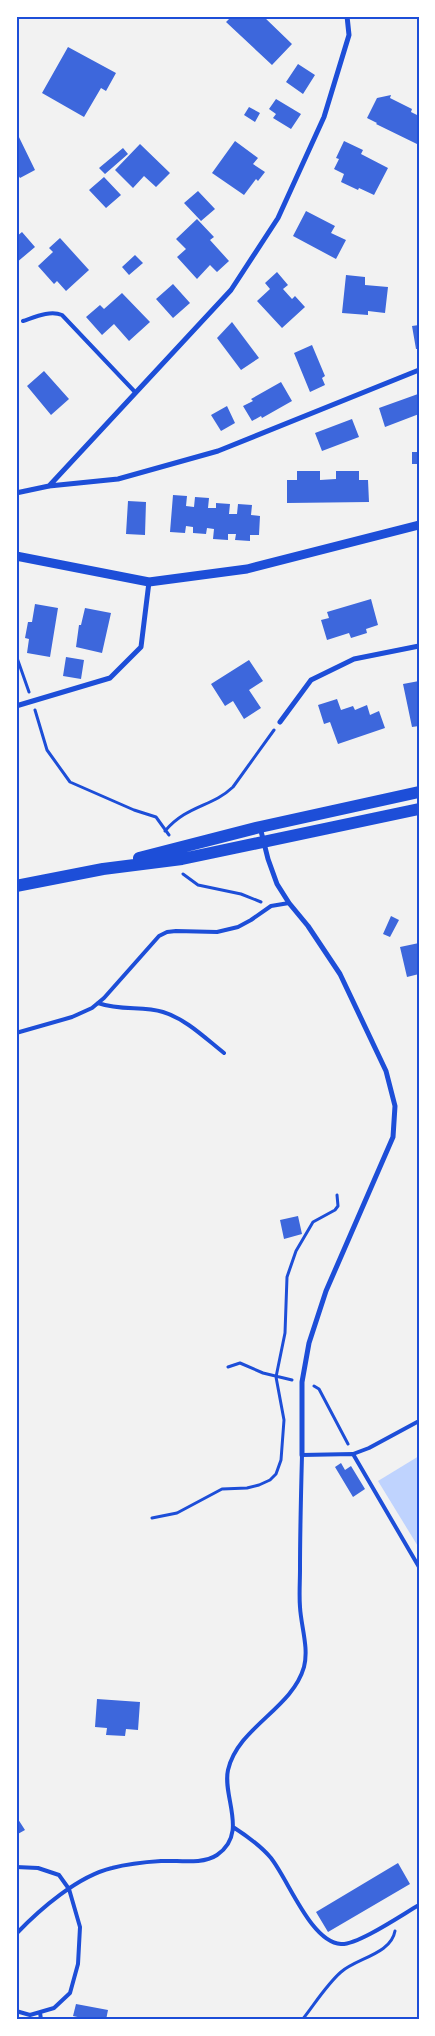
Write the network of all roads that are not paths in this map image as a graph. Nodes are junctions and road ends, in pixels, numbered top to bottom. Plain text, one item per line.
1 (347, 16) edge
2 (23, 320) dead end
3 (419, 370) edge
4 (136, 392) junction
5 (49, 486) junction
6 (16, 493) edge
7 (419, 525) edge
8 (16, 556) edge
9 (149, 582) junction
10 (419, 646) edge
11 (16, 706) edge
12 (280, 722) road end
13 (419, 792) edge
14 (419, 809) edge
15 (260, 827) junction
16 (264, 842) junction
17 (103, 869) junction
18 (16, 886) edge
19 (288, 903) junction
20 (98, 1003) junction
21 (16, 1033) edge
22 (224, 1053) dead end
23 (419, 1421) edge
24 (353, 1454) junction
25 (302, 1455) junction
26 (419, 1567) edge
27 (233, 1827) junction
28 (16, 1867) edge
29 (70, 1889) junction
30 (419, 1904) edge
31 (16, 1934) edge
32 (16, 2011) edge
33 (40, 2012) junction
34 (42, 2020) edge

1 - 4 street
2 - 4 lane
3 - 5 street
4 - 5 street
5 - 6 street
7 - 9 street
8 - 9 street
9 - 11 street
10 - 12 street
13 - 15 main road
14 - 16 main road
15 - 16 street
15 - 17 main road
16 - 17 main road
16 - 19 street
17 - 18 main road
19 - 20 lane
19 - 25 street
20 - 21 lane
20 - 22 lane
23 - 24 lane
24 - 25 lane
24 - 26 lane
25 - 27 lane
27 - 29 lane
27 - 30 lane
28 - 29 lane
29 - 31 lane
29 - 33 lane
32 - 33 lane
33 - 34 lane

